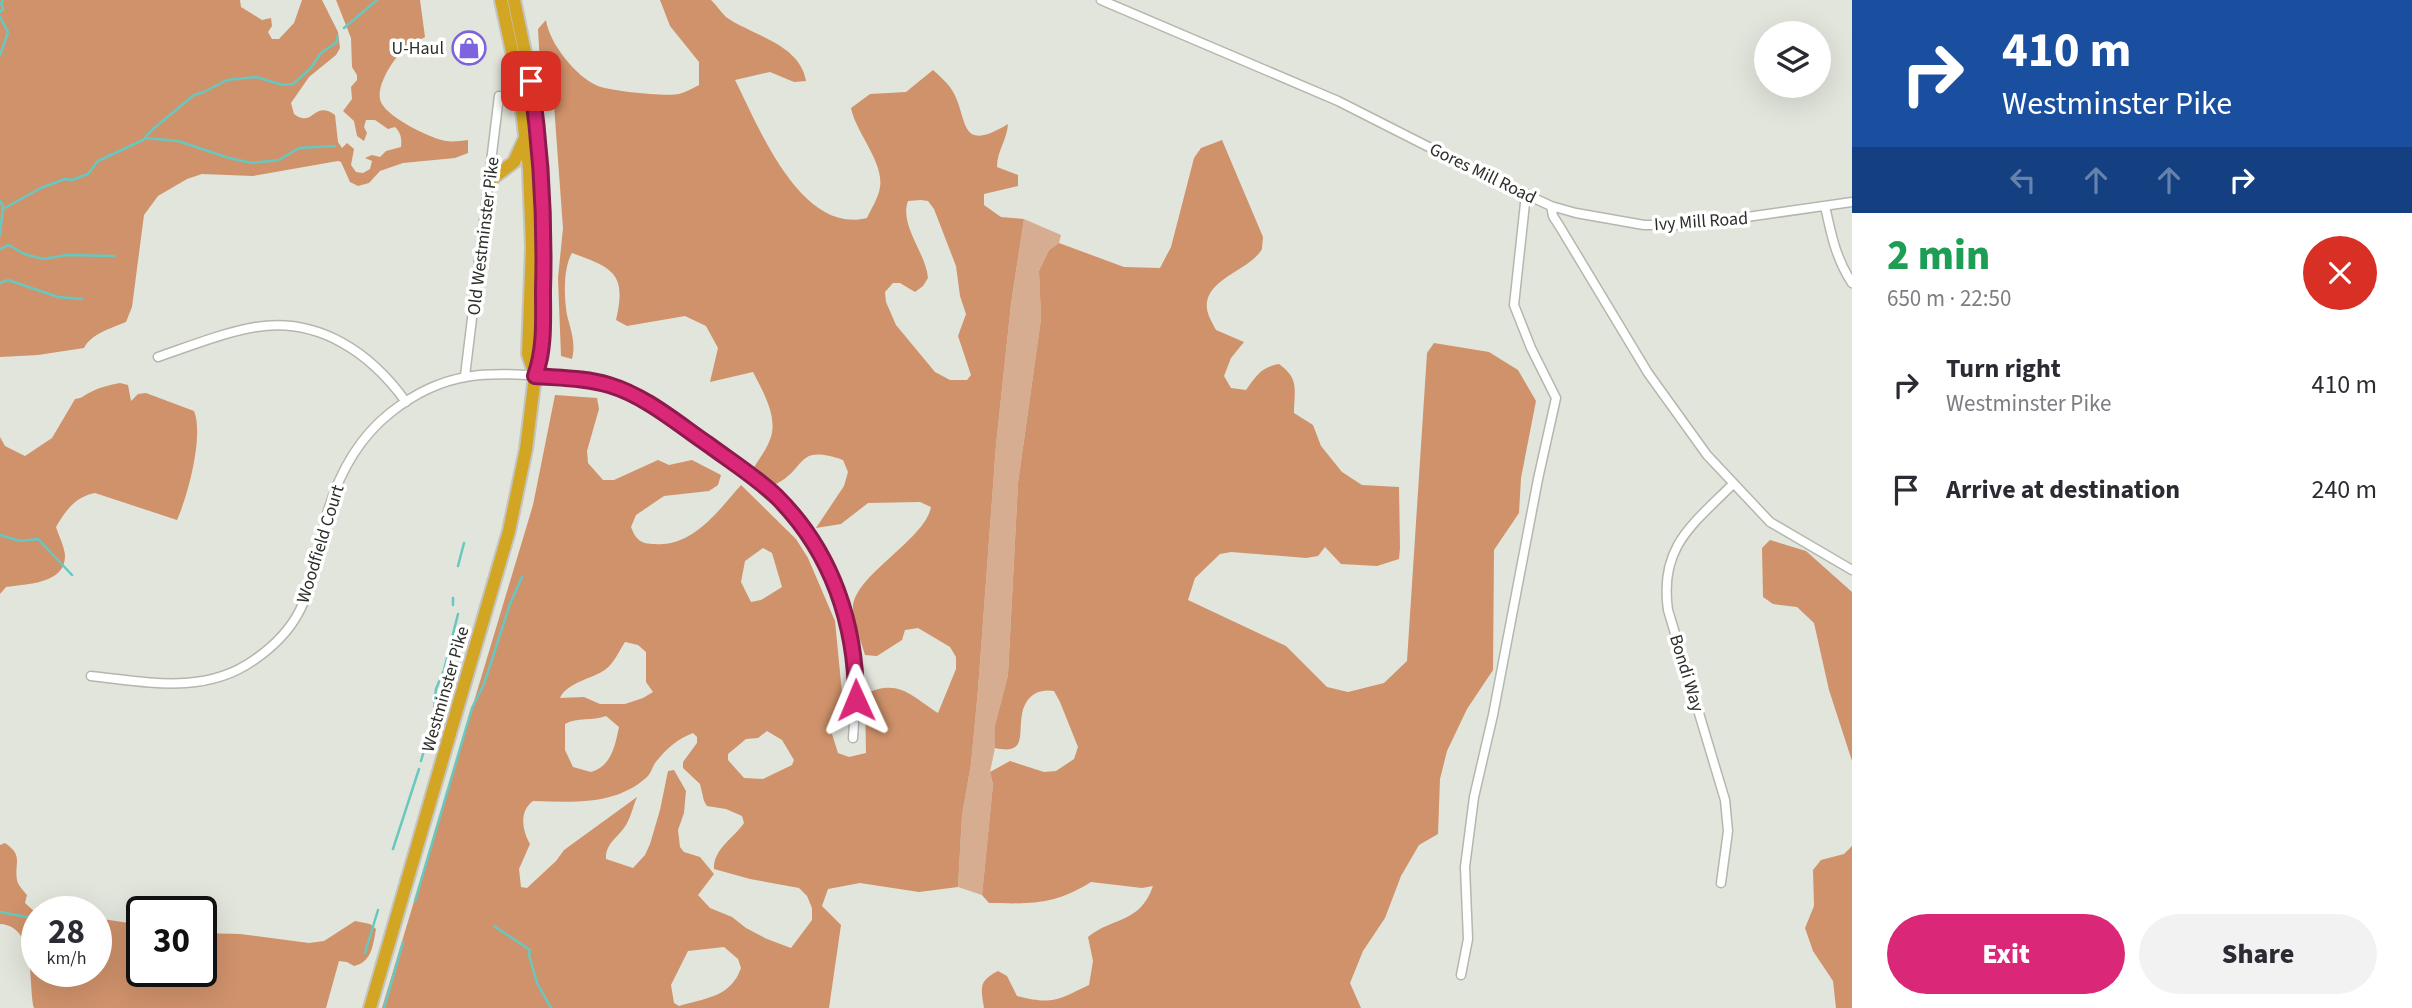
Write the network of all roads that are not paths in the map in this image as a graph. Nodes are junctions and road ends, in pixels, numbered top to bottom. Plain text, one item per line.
1 (501, 0) edge
2 (514, 0) edge
3 (1101, 0) edge
4 (499, 96) dead end
5 (525, 137) junction
6 (489, 181) junction
7 (1526, 194) junction
8 (1852, 202) edge
9 (1551, 206) junction
10 (1825, 206) junction
11 (1852, 283) edge
12 (158, 357) dead end
13 (465, 376) junction
14 (535, 376) junction
15 (406, 402) junction
16 (1733, 484) junction
17 (1852, 570) edge
18 (91, 676) dead end
19 (853, 738) dead end
20 (1721, 883) dead end
21 (1461, 975) dead end
22 (370, 1008) edge

1 - 5 highway, Westminster Pike
2 - 14 highway, Westminster Pike
3 - 7 street, Gores Mill Road
4 - 6 street, Old Westminster Pike
5 - 6 highway
5 - 14 highway, Westminster Pike
6 - 13 street, Old Westminster Pike
7 - 9 street, Gores Mill Road
7 - 21 street
8 - 10 street, Ivy Mill Road
9 - 10 street, Ivy Mill Road
9 - 16 street, Gores Mill Road
10 - 11 street
12 - 15 street
13 - 14 street, Woodfield Court
13 - 15 street, Woodfield Court
14 - 19 street, Woodfield Court
14 - 22 highway, Westminster Pike
15 - 18 street, Woodfield Court
16 - 17 street, Gores Mill Road
16 - 20 street, Bondi Way

